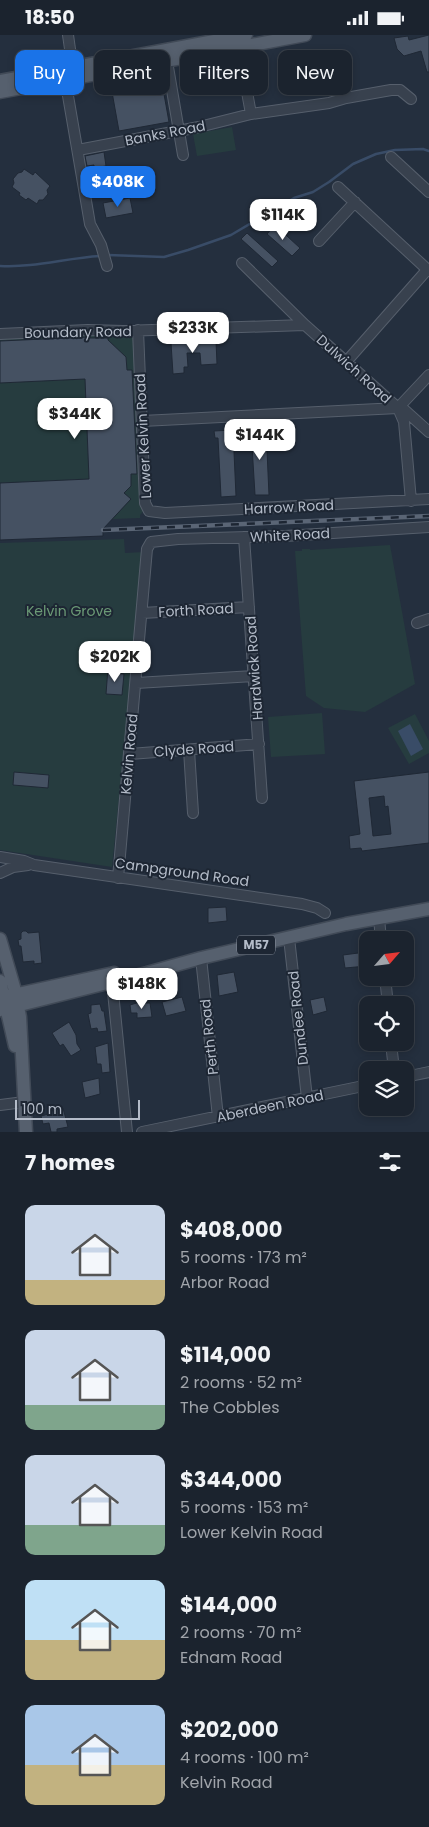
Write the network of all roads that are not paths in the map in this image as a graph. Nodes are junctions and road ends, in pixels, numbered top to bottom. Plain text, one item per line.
1 (68, 35) edge
2 (305, 35) edge
3 (239, 39) edge
4 (70, 50) edge
5 (170, 60) edge
6 (84, 71) edge
7 (170, 78) edge
8 (15, 79) edge
9 (0, 81) edge
10 (15, 88) edge
11 (0, 92) edge
12 (71, 95) edge
13 (411, 99) dead end
14 (251, 114) junction
15 (179, 130) junction
16 (78, 150) junction
17 (183, 155) dead end
18 (392, 157) dead end
19 (338, 187) dead end
20 (429, 192) edge
21 (355, 202) junction
22 (319, 241) dead end
23 (242, 263) dead end
24 (107, 266) dead end
25 (428, 270) edge
26 (305, 325) junction
27 (138, 330) junction
28 (0, 334) edge
29 (346, 362) junction
30 (429, 375) edge
31 (399, 407) junction
32 (142, 421) junction
33 (429, 432) edge
34 (429, 499) edge
35 (411, 501) junction
36 (149, 511) joint
37 (429, 527) edge
38 (244, 537) junction
39 (151, 542) joint
40 (249, 607) junction
41 (142, 613) junction
42 (429, 619) edge
43 (417, 623) dead end
44 (254, 676) junction
45 (136, 683) junction
46 (259, 744) junction
47 (189, 750) junction
48 (130, 754) junction
49 (262, 798) dead end
50 (193, 813) dead end
51 (0, 857) edge
52 (34, 865) junction
53 (0, 873) edge
54 (118, 878) junction
55 (429, 909) edge
56 (324, 913) dead end
57 (379, 918) junction
58 (380, 931) edge
59 (289, 937) junction
60 (0, 939) edge
61 (201, 958) junction
62 (184, 962) junction
63 (0, 981) edge
64 (112, 982) junction
65 (7, 1002) edge
66 (429, 1072) edge
67 (414, 1075) edge
68 (359, 1087) edge
69 (307, 1098) junction
70 (24, 1103) junction
71 (0, 1105) edge
72 (218, 1117) junction
73 (26, 1132) edge
74 (127, 1132) edge
75 (142, 1132) edge

1 - 4 street
2 - 3 main road
3 - 5 main road
3 - 6 main road
3 - 14 street
7 - 15 street
8 - 9 main road
10 - 11 main road
12 - 16 street
13 - 14 street, Banks Road
14 - 15 street, Banks Road
15 - 16 street, Banks Road
15 - 17 street
16 - 24 street
18 - 20 street
19 - 21 street
21 - 22 street
21 - 25 street
23 - 26 street, Dulwich Road
25 - 29 street
26 - 27 street, Boundary Road
26 - 29 street, Dulwich Road
27 - 28 street, Boundary Road
27 - 32 street, Lower Kelvin Road
29 - 31 street, Dulwich Road
30 - 31 street
31 - 32 street
31 - 33 street
31 - 35 street, Dulwich Road
32 - 36 street, Lower Kelvin Road
34 - 35 street, Harrow Road
35 - 36 street, Harrow Road
37 - 38 street, White Road
38 - 39 street, White Road
38 - 40 street, Hardwick Road
39 - 41 street, Kelvin Road
40 - 41 street, Forth Road
40 - 44 street, Hardwick Road
41 - 45 street, Kelvin Road
42 - 43 street
44 - 45 street
44 - 46 street, Hardwick Road
45 - 48 street, Kelvin Road
46 - 47 street, Clyde Road
46 - 49 street, Hardwick Road
47 - 48 street, Clyde Road
47 - 50 street
48 - 54 street, Kelvin Road
51 - 52 street, Campground Road
52 - 53 street, Campground Road
52 - 54 street, Campground Road
54 - 56 street, Campground Road
55 - 57 main road, M57
57 - 58 street
57 - 59 main road, M57
59 - 61 main road, M57
59 - 69 street, Dundee Road
60 - 65 main road
61 - 62 main road, M57
61 - 72 street, Perth Road
62 - 64 main road, M57
62 - 65 main road, M57
63 - 65 main road
64 - 65 main road, M57
64 - 74 street
65 - 70 main road
66 - 67 street
68 - 69 street, Aberdeen Road
69 - 72 street, Aberdeen Road
70 - 71 street
70 - 73 main road
72 - 75 street, Aberdeen Road

